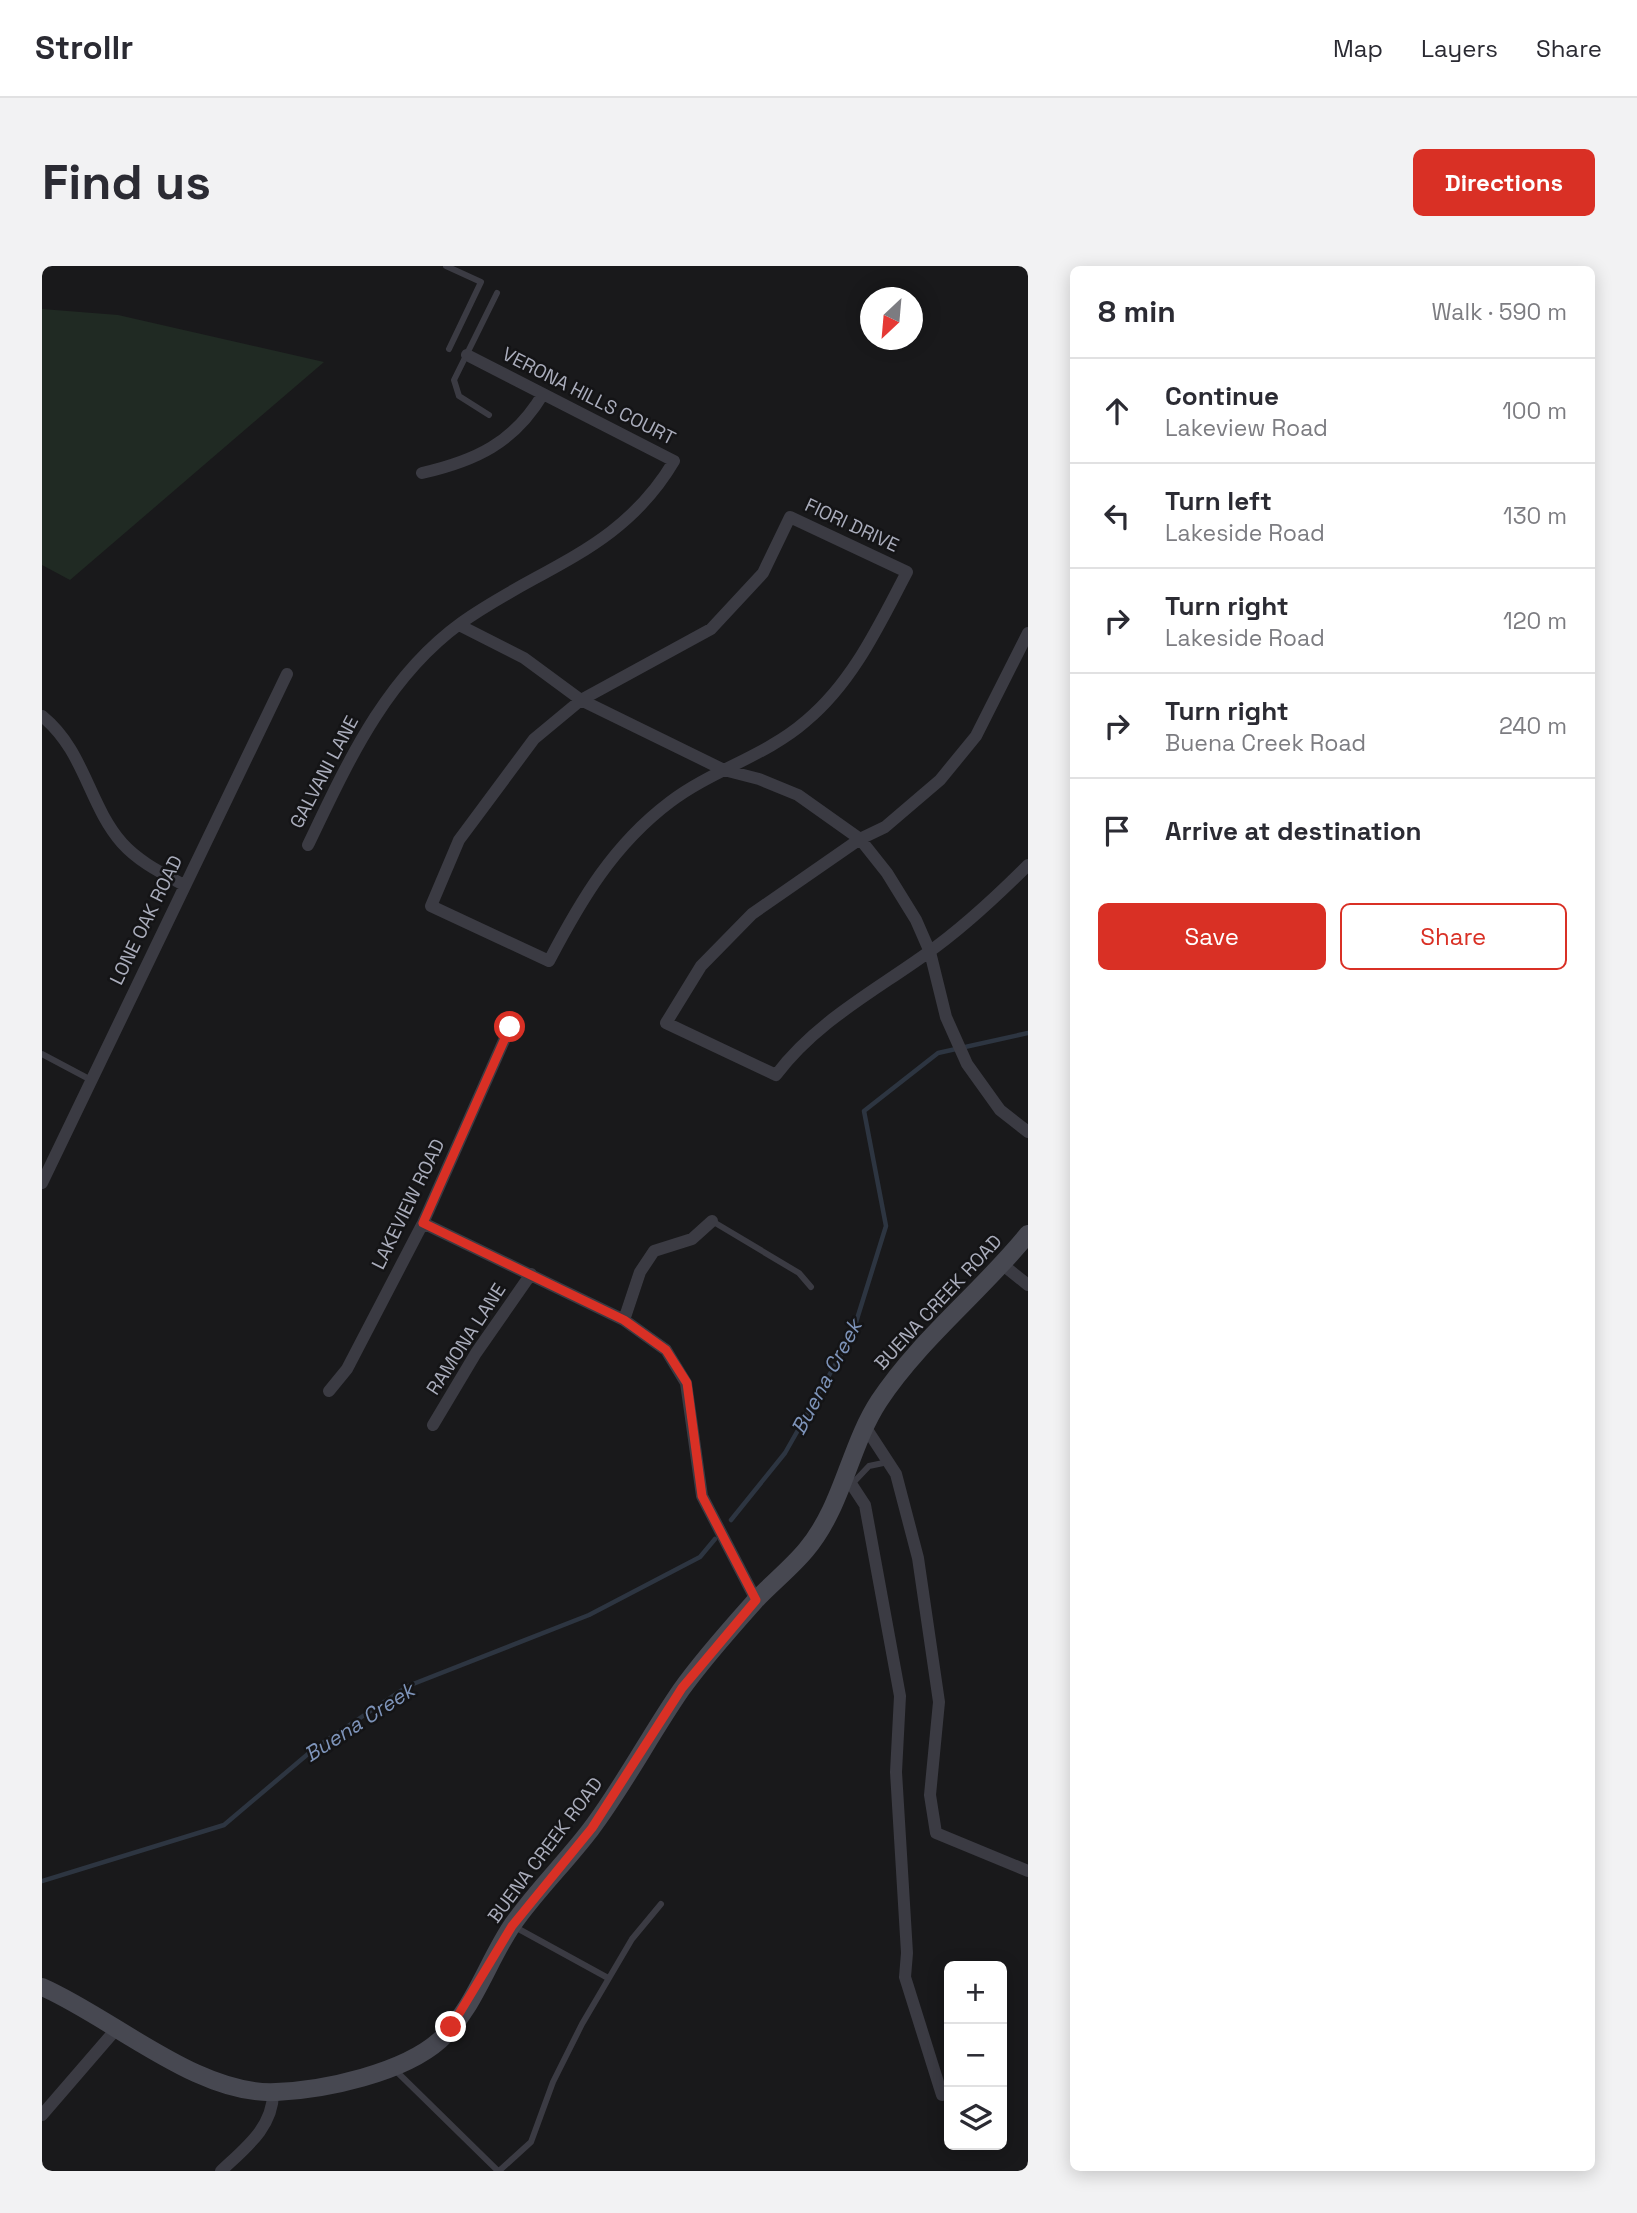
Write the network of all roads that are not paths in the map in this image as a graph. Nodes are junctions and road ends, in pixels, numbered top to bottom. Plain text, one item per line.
1 (446, 266) edge
2 (497, 293) dead end
3 (449, 349) dead end
4 (467, 355) junction
5 (543, 394) junction
6 (489, 415) dead end
7 (422, 473) dead end
8 (458, 625) junction
9 (1028, 633) edge
10 (287, 674) dead end
11 (581, 700) junction
12 (42, 716) edge
13 (724, 770) junction
14 (860, 839) junction
15 (308, 845) dead end
16 (1028, 865) edge
17 (184, 885) junction
18 (930, 952) junction
19 (510, 1027) dead end
20 (42, 1054) edge
21 (91, 1080) junction
22 (1028, 1132) edge
23 (42, 1183) edge
24 (712, 1221) joint
25 (423, 1223) junction
26 (1028, 1234) edge
27 (1003, 1265) junction
28 (531, 1275) junction
29 (1028, 1285) edge
30 (811, 1287) dead end
31 (624, 1320) junction
32 (329, 1391) dead end
33 (433, 1426) dead end
34 (866, 1428) junction
35 (890, 1462) junction
36 (849, 1480) junction
37 (756, 1600) junction
38 (1028, 1871) edge
39 (661, 1904) dead end
40 (512, 1926) junction
41 (608, 1978) junction
42 (42, 1987) edge
43 (118, 2027) junction
44 (392, 2067) junction
45 (273, 2093) junction
46 (942, 2095) dead end
47 (42, 2115) edge
48 (221, 2171) edge
49 (499, 2171) edge

1 - 3 lane
2 - 4 lane
4 - 5 street, VERONA HILLS COURT
4 - 6 lane
5 - 7 street
5 - 8 street, VERONA HILLS COURT
8 - 11 street
8 - 15 street, GALVANI LANE
9 - 14 street
10 - 17 street, LONE OAK ROAD
11 - 13 street
11 - 13 street
11 - 13 street, FIORI DRIVE
12 - 17 street
13 - 14 street
14 - 18 street
14 - 18 street
16 - 18 street
17 - 21 street, LONE OAK ROAD
18 - 22 street
19 - 25 street, LAKEVIEW ROAD
20 - 21 lane
21 - 23 street, LONE OAK ROAD
24 - 30 lane
24 - 31 street
25 - 28 street
25 - 32 street, LAKEVIEW ROAD
26 - 27 main road, BUENA CREEK ROAD
27 - 29 street
27 - 34 main road, BUENA CREEK ROAD
28 - 31 street
28 - 33 street, RAMONA LANE
31 - 37 street
34 - 35 street
34 - 36 main road, BUENA CREEK ROAD
35 - 36 lane
35 - 38 street
36 - 37 main road, BUENA CREEK ROAD
36 - 46 street
37 - 40 main road, BUENA CREEK ROAD
39 - 41 lane
40 - 41 lane
40 - 44 main road, BUENA CREEK ROAD
41 - 49 lane
42 - 43 main road, BUENA CREEK ROAD
43 - 45 main road, BUENA CREEK ROAD
43 - 47 street
44 - 45 main road, BUENA CREEK ROAD
44 - 49 lane
45 - 48 street

